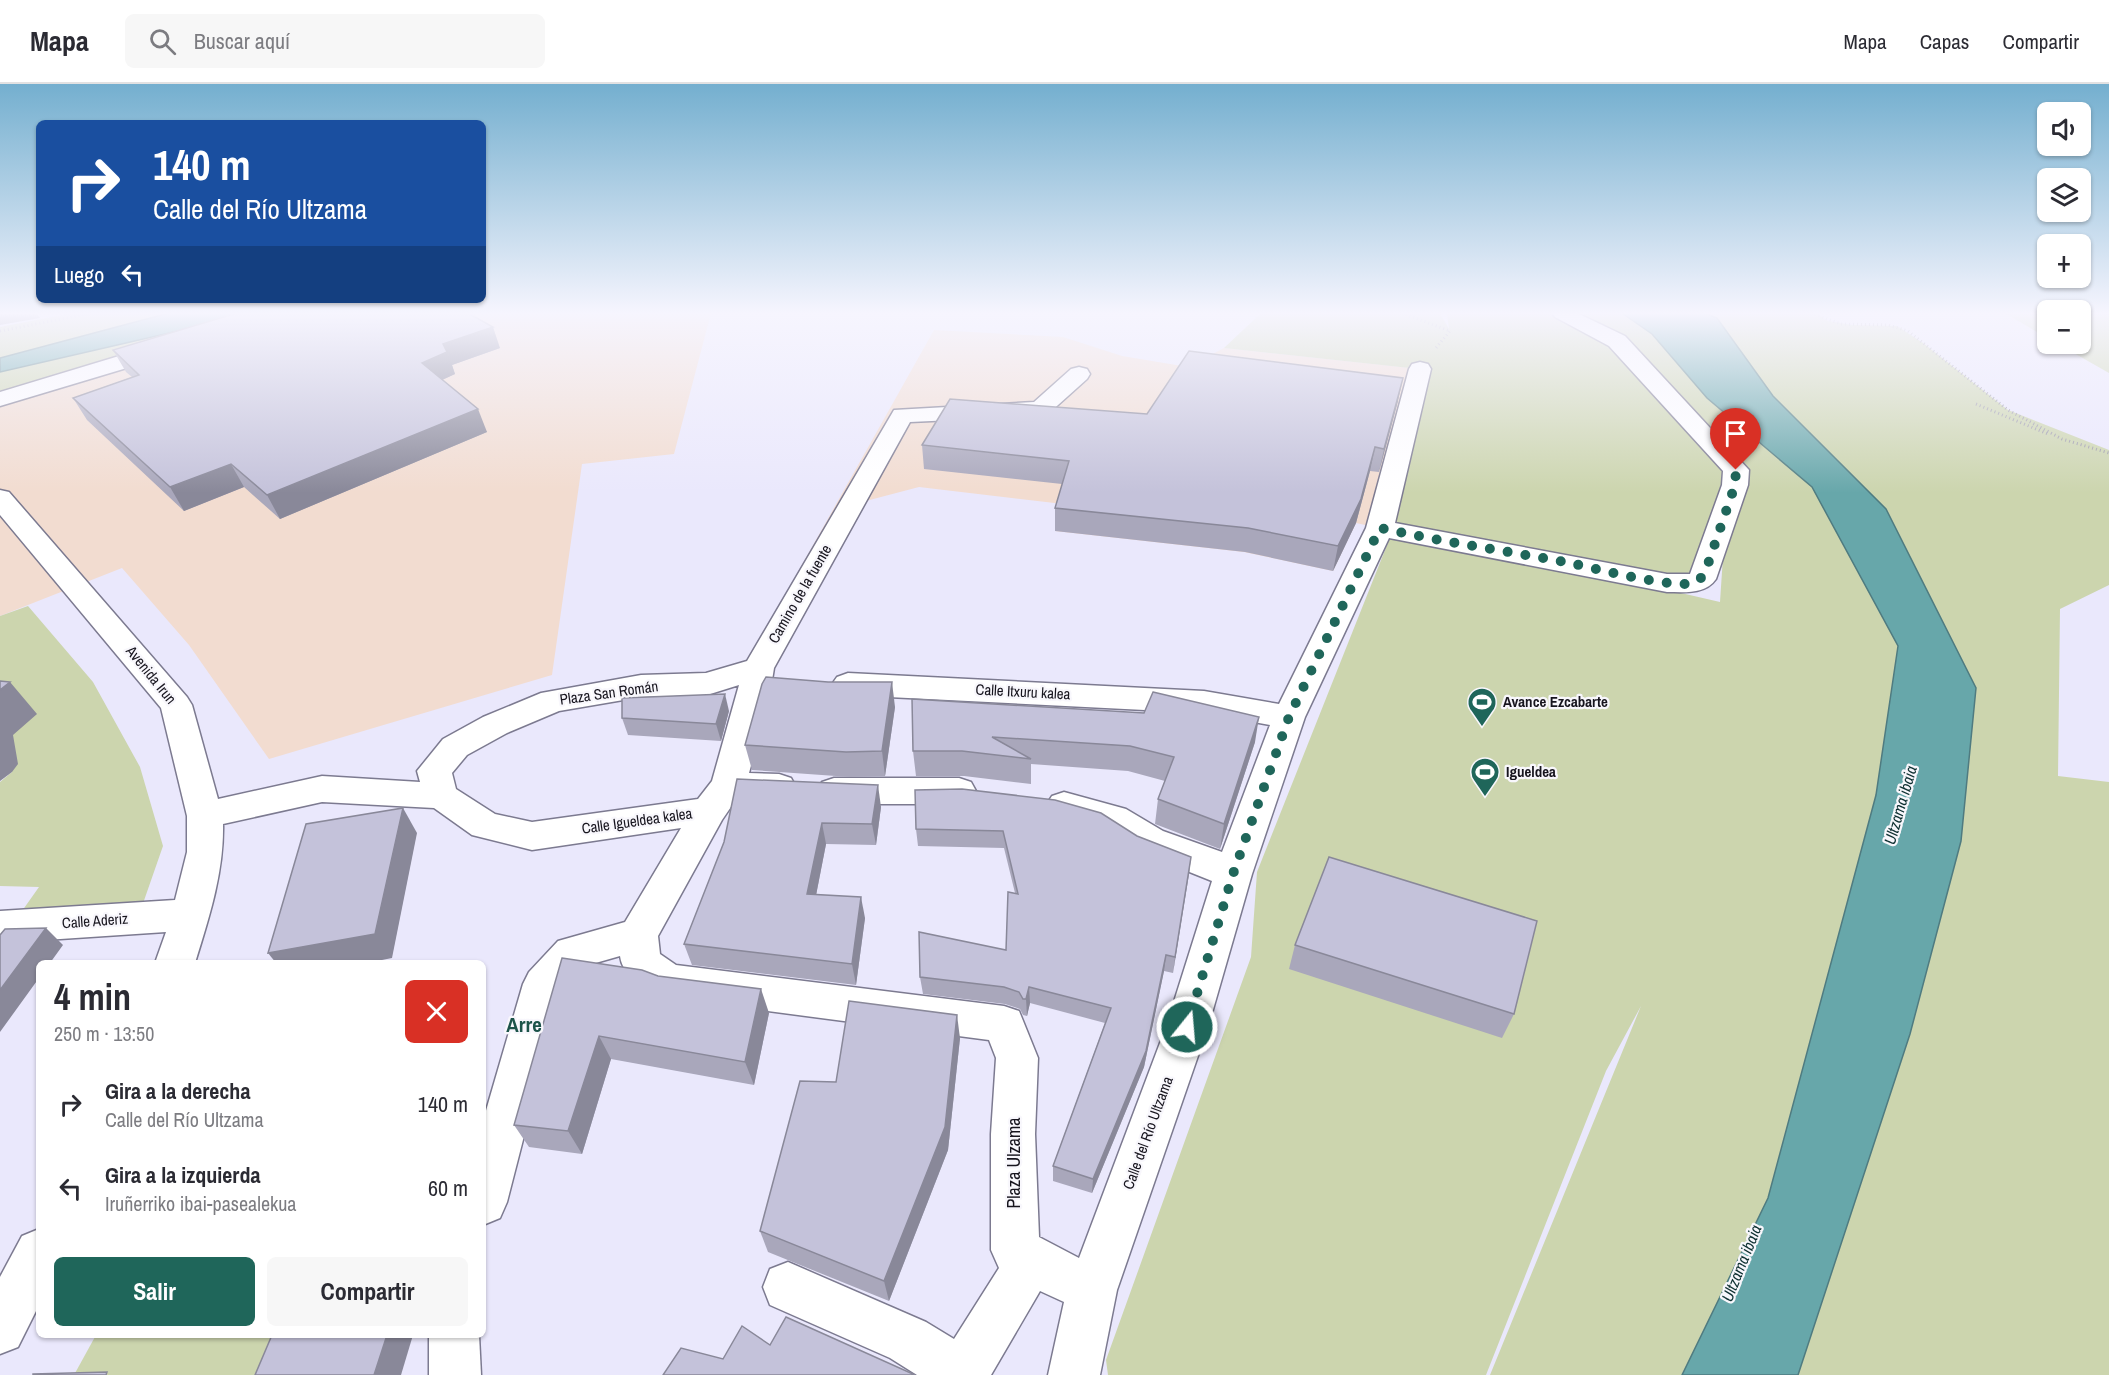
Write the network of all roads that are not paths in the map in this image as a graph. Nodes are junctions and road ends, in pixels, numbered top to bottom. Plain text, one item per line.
1 (86, 373) edge
2 (1419, 373) edge
3 (1647, 373) edge
4 (1079, 374) dead end
5 (0, 399) edge
6 (0, 499) edge
7 (1380, 528) junction
8 (757, 674) junction
9 (790, 682) edge
10 (824, 683) edge
11 (1289, 717) junction
12 (987, 794) edge
13 (441, 796) junction
14 (718, 798) junction
15 (1032, 800) edge
16 (205, 816) junction
17 (1233, 874) junction
18 (191, 915) junction
19 (0, 927) edge
20 (638, 935) junction
21 (176, 960) edge
22 (486, 1191) edge
23 (36, 1259) edge
24 (1031, 1260) junction
25 (788, 1287) dead end
26 (1092, 1290) junction
27 (0, 1329) edge
28 (454, 1338) edge
29 (963, 1374) edge
30 (455, 1375) edge
31 (1074, 1375) edge

1 - 5 street
2 - 7 street, Calle del Río Ultzama
3 - 7 street
4 - 8 street, Camino de la fuente
6 - 16 street, Avenida Irun
7 - 11 street, Calle del Río Ultzama
8 - 9 street
8 - 13 street, Plaza San Román
8 - 14 street, Camino de la fuente
10 - 11 street, Calle Itxuru kalea
11 - 17 street, Calle del Río Ultzama
12 - 14 street, Calle Igueldea kalea
13 - 14 street, Calle Igueldea kalea
13 - 16 street
14 - 20 street, Camino de la fuente
15 - 17 street
16 - 18 street, Avenida Irun
17 - 26 street, Calle del Río Ultzama
18 - 19 street, Calle Aderiz
18 - 21 street, Avenida Irun
20 - 22 street
20 - 24 street, Plaza Ulzama
23 - 27 street
24 - 26 street
24 - 29 street
25 - 29 street
26 - 31 street, Calle del Río Ultzama
28 - 30 street

